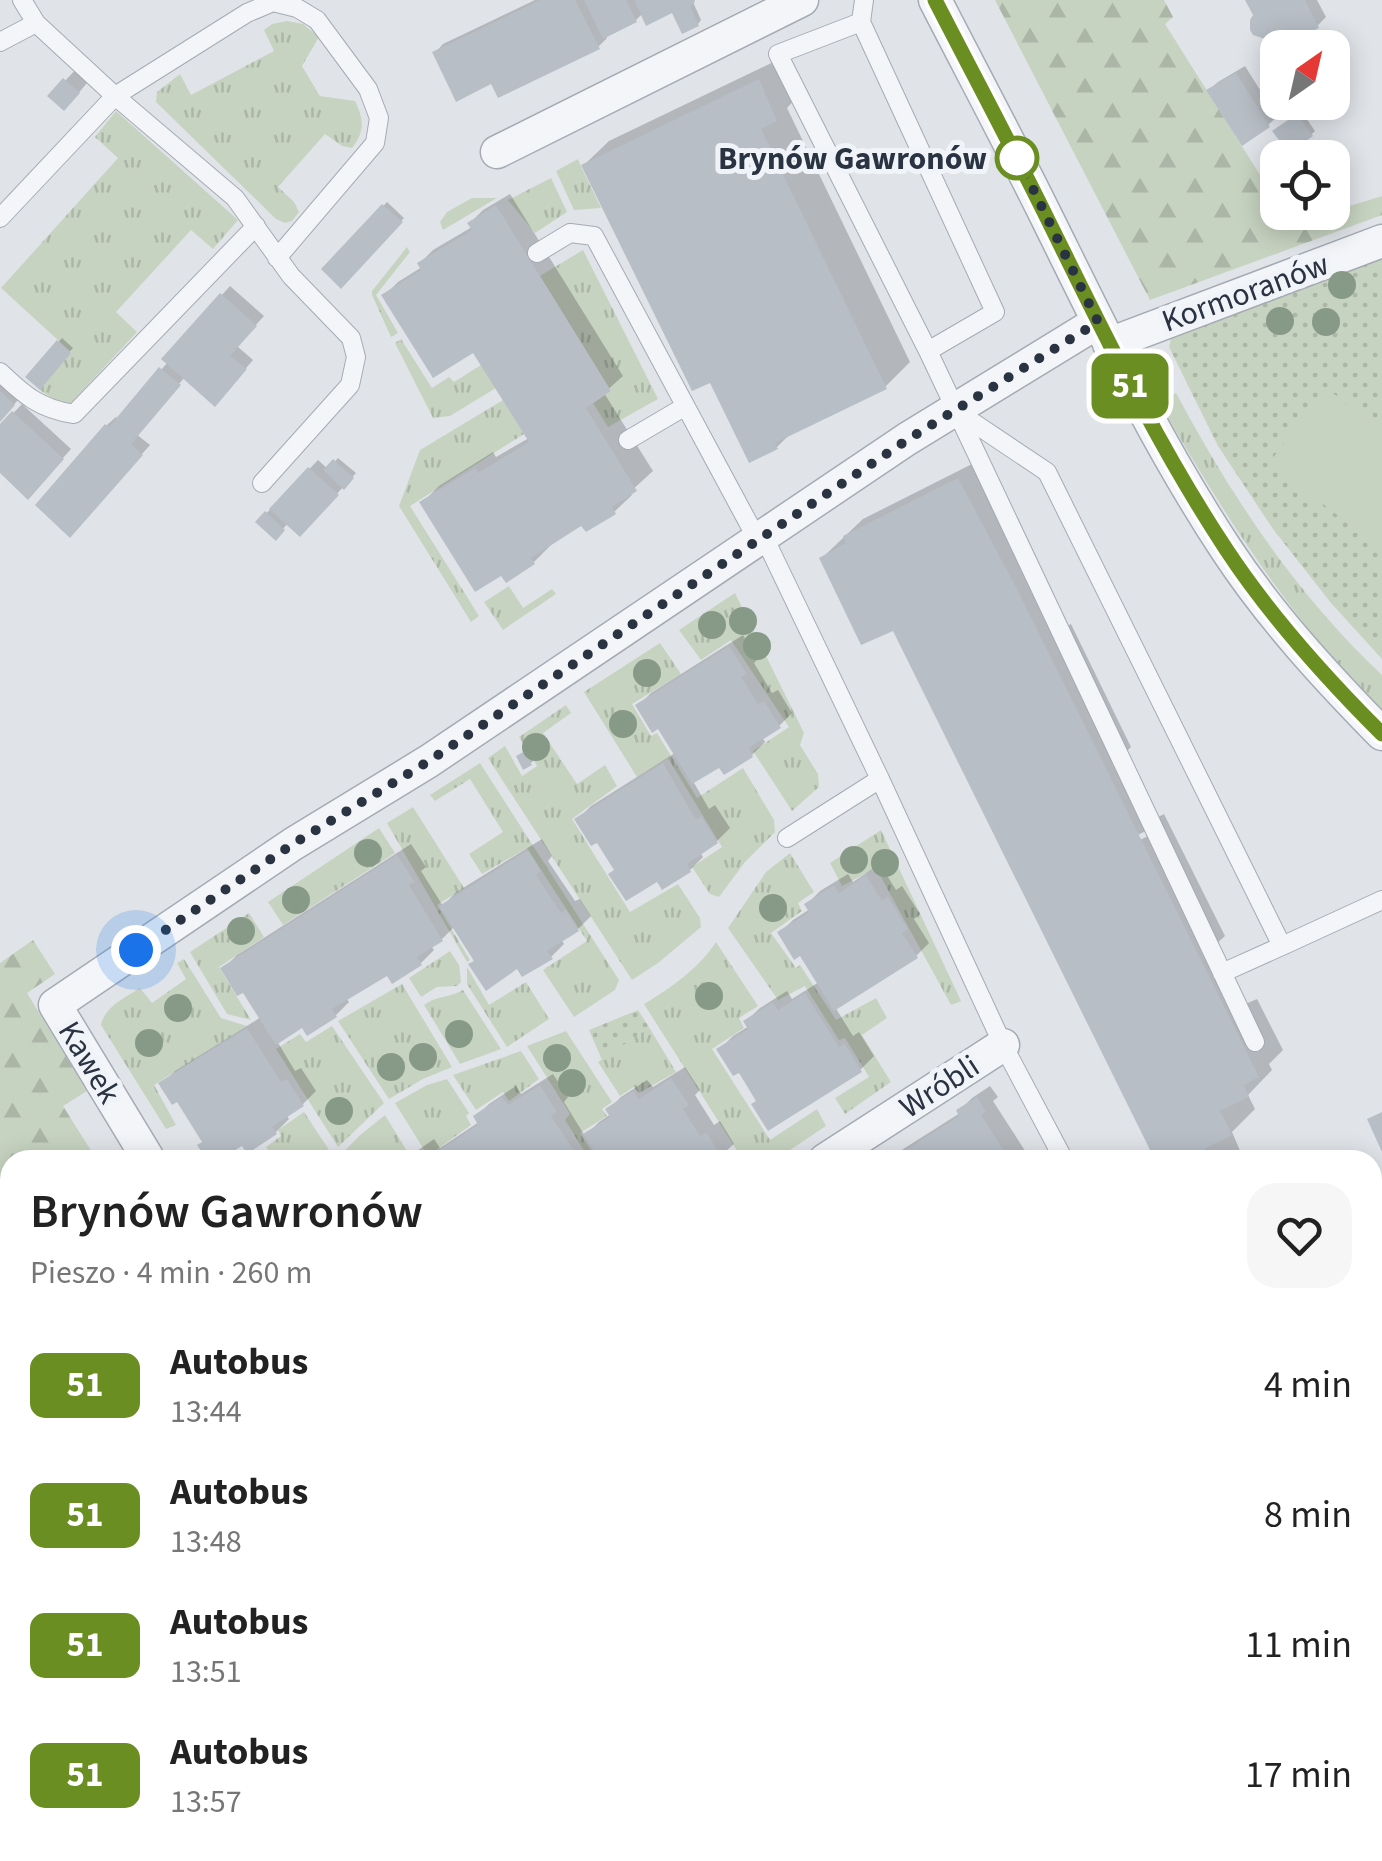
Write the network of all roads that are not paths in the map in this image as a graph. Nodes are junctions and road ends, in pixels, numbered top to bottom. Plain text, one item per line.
1 (22, 0) edge
2 (802, 0) edge
3 (864, 0) edge
4 (935, 0) edge
5 (861, 22) junction
6 (36, 23) junction
7 (0, 42) edge
8 (115, 96) junction
9 (497, 152) dead end
10 (0, 218) edge
11 (256, 226) junction
12 (1382, 241) edge
13 (537, 254) dead end
14 (278, 258) junction
15 (1104, 333) junction
16 (928, 351) junction
17 (0, 372) edge
18 (684, 408) junction
19 (956, 410) junction
20 (628, 440) dead end
21 (262, 483) dead end
22 (760, 537) junction
23 (1382, 734) edge
24 (880, 778) junction
25 (787, 838) dead end
26 (1382, 900) edge
27 (1282, 946) junction
28 (1222, 973) junction
29 (1254, 1042) dead end
30 (1003, 1046) junction
31 (144, 1150) edge
32 (842, 1150) edge
33 (1059, 1150) edge

1 - 6 lane
2 - 9 street
3 - 5 lane
4 - 15 street
5 - 16 lane
5 - 16 lane
6 - 7 lane
6 - 8 lane
8 - 10 lane
8 - 11 lane
8 - 14 lane
11 - 14 lane
11 - 17 lane
12 - 15 street, Kormoranów
13 - 18 lane
14 - 21 lane
15 - 19 street, Kawek
15 - 23 street
16 - 19 lane
18 - 20 lane
18 - 22 lane
19 - 22 street, Kawek
19 - 27 lane
19 - 28 lane
22 - 24 lane
22 - 31 street, Kawek
24 - 25 lane
24 - 30 lane
26 - 27 lane
27 - 28 lane
28 - 29 lane
30 - 32 street, Wróbli
30 - 33 lane

